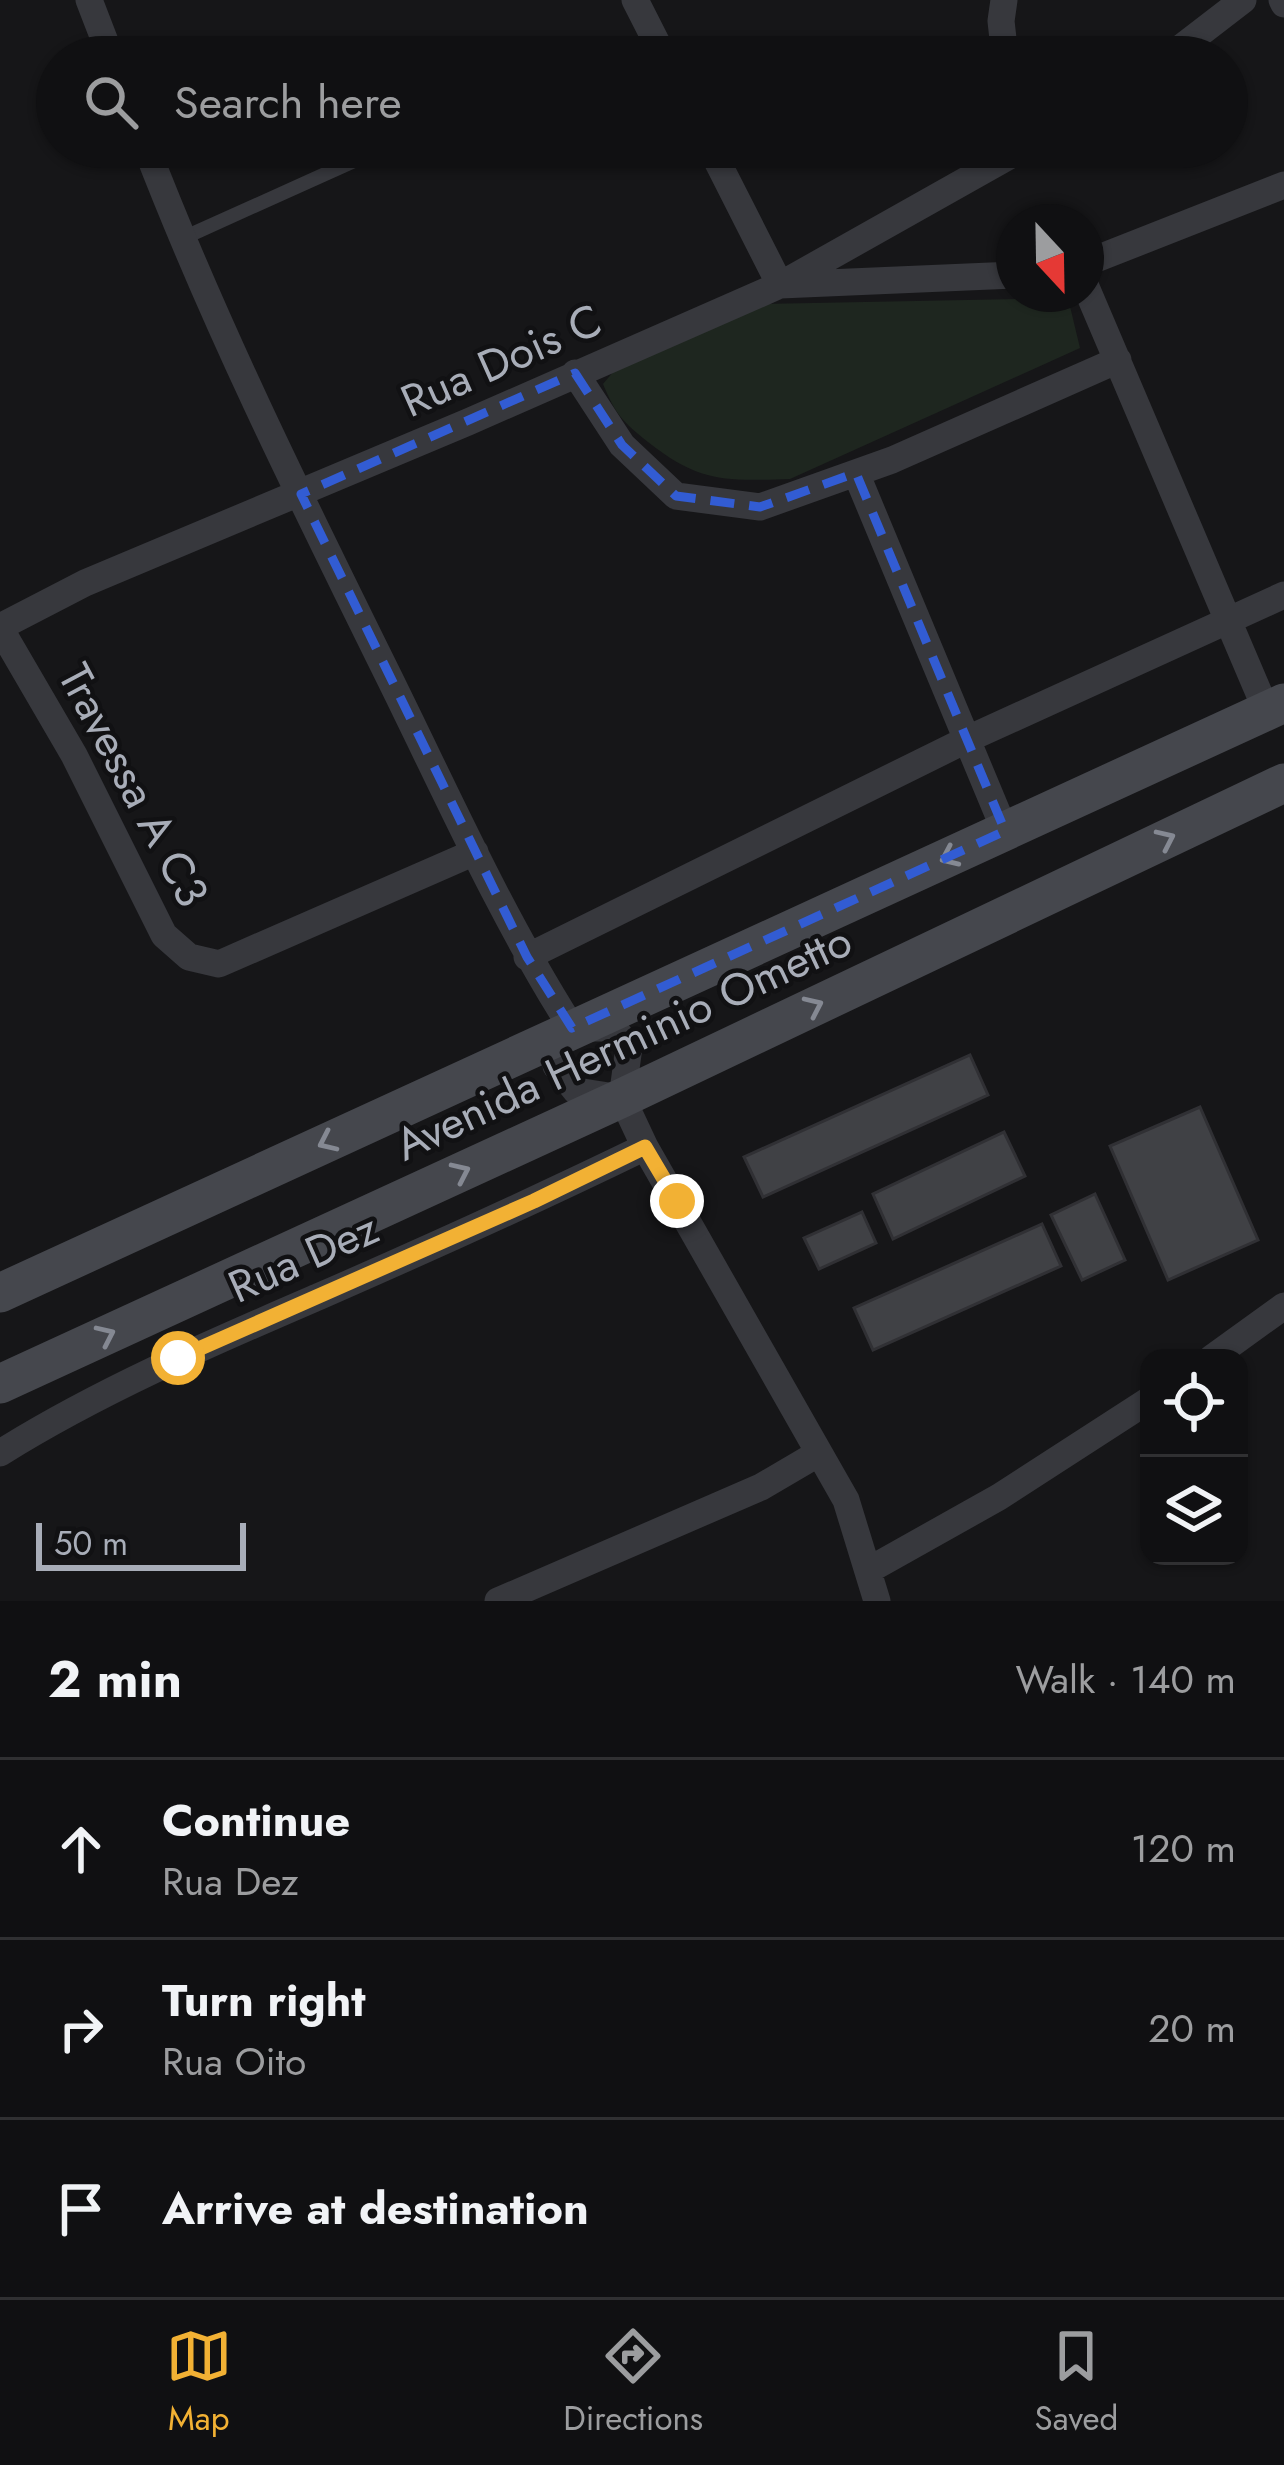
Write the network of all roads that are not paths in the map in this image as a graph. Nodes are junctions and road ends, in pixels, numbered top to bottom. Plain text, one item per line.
1 (89, 0) edge
2 (635, 0) edge
3 (1004, 0) edge
4 (1243, 0) edge
5 (103, 36) edge
6 (653, 36) edge
7 (1003, 36) edge
8 (1196, 36) edge
9 (154, 168) edge
10 (338, 168) edge
11 (721, 168) edge
12 (985, 168) edge
13 (1284, 185) edge
14 (181, 239) junction
15 (1104, 256) edge
16 (996, 276) edge
17 (780, 285) junction
18 (1097, 312) edge
19 (1118, 360) junction
20 (575, 373) junction
21 (856, 473) junction
22 (302, 494) junction
23 (1284, 595) edge
24 (1230, 619) junction
25 (0, 627) edge
26 (1275, 707) edge
27 (970, 738) junction
28 (1284, 783) edge
29 (1005, 831) junction
30 (475, 852) junction
31 (527, 957) junction
32 (572, 1028) junction
33 (622, 1097) junction
34 (645, 1147) junction
35 (0, 1293) edge
36 (1284, 1306) edge
37 (1224, 1349) edge
38 (0, 1384) edge
39 (1140, 1406) edge
40 (0, 1453) edge
41 (819, 1453) junction
42 (869, 1570) junction
43 (498, 1601) edge
44 (877, 1601) edge

1 - 5 street
2 - 6 street
3 - 7 street
4 - 8 street
9 - 14 street
10 - 14 lane
11 - 17 street
12 - 17 street, Rua Dois C
13 - 15 street
14 - 22 street
16 - 17 street
17 - 20 street, Rua Dois C
18 - 19 street
19 - 21 street
19 - 24 street
20 - 21 street
20 - 22 street, Rua Dois C
21 - 27 street
22 - 25 street, Rua Dois C
22 - 30 street
23 - 24 street
24 - 26 street
24 - 27 street
25 - 30 street, Travessa A C3
26 - 29 street, Avenida Herminio Ometto
27 - 29 street
27 - 31 street
33 -> 28 street, Avenida Herminio Ometto
29 -> 32 street, Avenida Herminio Ometto
30 - 31 street
31 - 32 street
32 - 33 street
32 - 33 street
32 -> 35 street, Avenida Herminio Ometto
33 - 34 street
38 -> 33 street, Avenida Herminio Ometto
34 - 40 street, Rua Dez
34 - 41 street
36 - 37 street
39 - 42 street
41 - 42 street
41 - 43 street
42 - 44 street

